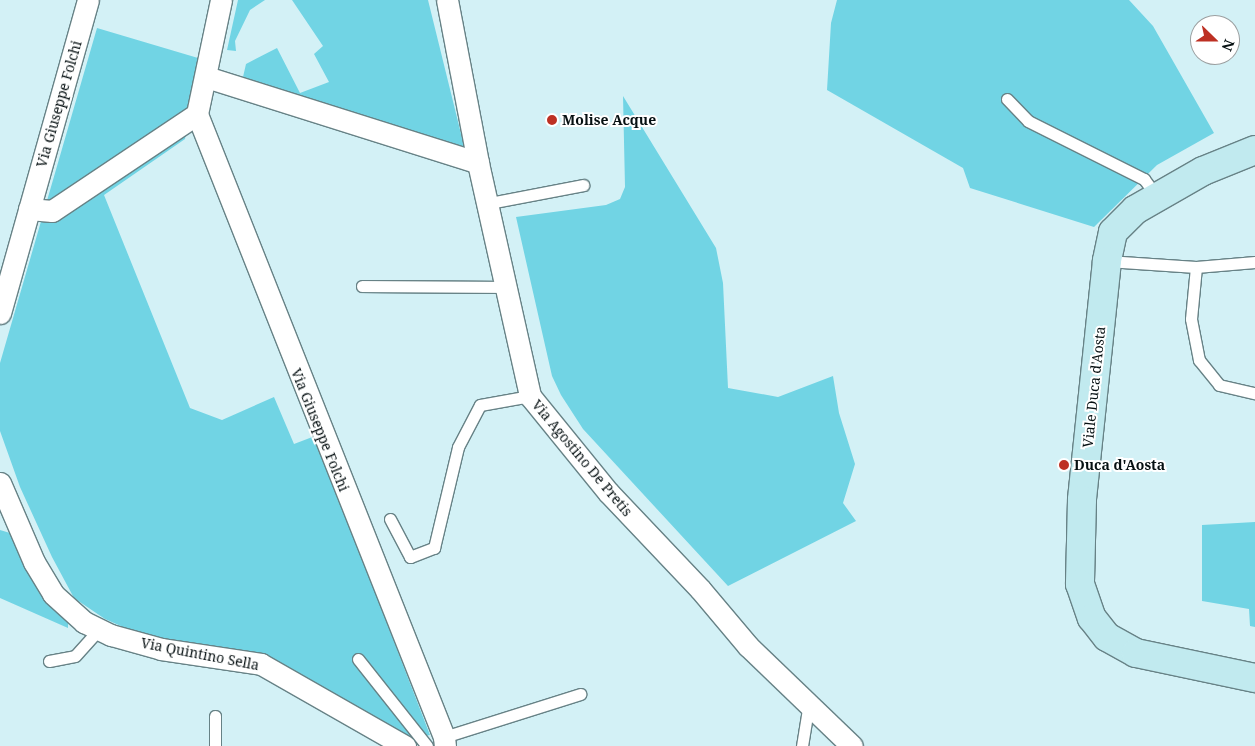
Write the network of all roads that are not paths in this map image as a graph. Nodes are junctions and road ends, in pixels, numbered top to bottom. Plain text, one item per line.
1 (88, 0) edge
2 (221, 0) edge
3 (447, 0) edge
4 (206, 77) junction
5 (1007, 99) dead end
6 (197, 114) junction
7 (1255, 150) edge
8 (478, 162) junction
9 (583, 186) dead end
10 (1157, 197) junction
11 (489, 203) junction
12 (29, 209) junction
13 (1107, 261) junction
14 (1255, 262) edge
15 (1196, 267) junction
16 (362, 286) dead end
17 (507, 288) junction
18 (0, 313) edge
19 (1255, 393) edge
20 (530, 396) junction
21 (0, 482) edge
22 (6, 515) edge
23 (390, 519) dead end
24 (99, 629) junction
25 (358, 660) dead end
26 (49, 661) dead end
27 (1255, 678) edge
28 (580, 694) dead end
29 (809, 703) junction
30 (215, 716) dead end
31 (439, 743) edge
32 (215, 746) edge
33 (405, 746) edge
34 (802, 746) edge
35 (852, 746) edge

1 - 12 street, Via Giuseppe Folchi
2 - 4 street
3 - 8 street, Via Agostino De Pretis
4 - 6 street
4 - 8 street
5 - 10 lane
6 - 12 street
6 - 31 street, Via Giuseppe Folchi
7 - 10 main road, Viale Duca d'Aosta
8 - 11 street, Via Agostino De Pretis
9 - 11 lane
10 - 13 main road, Viale Duca d'Aosta
11 - 17 street, Via Agostino De Pretis
12 - 18 street, Via Giuseppe Folchi
13 - 15 lane
13 - 27 main road, Viale Duca d'Aosta
14 - 15 lane
15 - 19 lane
16 - 17 lane
17 - 20 street, Via Agostino De Pretis
20 - 23 lane
20 - 29 street, Via Agostino De Pretis
21 - 22 street, Via Quintino Sella
22 - 24 street, Via Quintino Sella
24 - 26 lane
24 - 33 street, Via Quintino Sella
25 - 31 lane
28 - 31 lane
29 - 34 lane
29 - 35 street, Via Agostino De Pretis
30 - 32 lane

